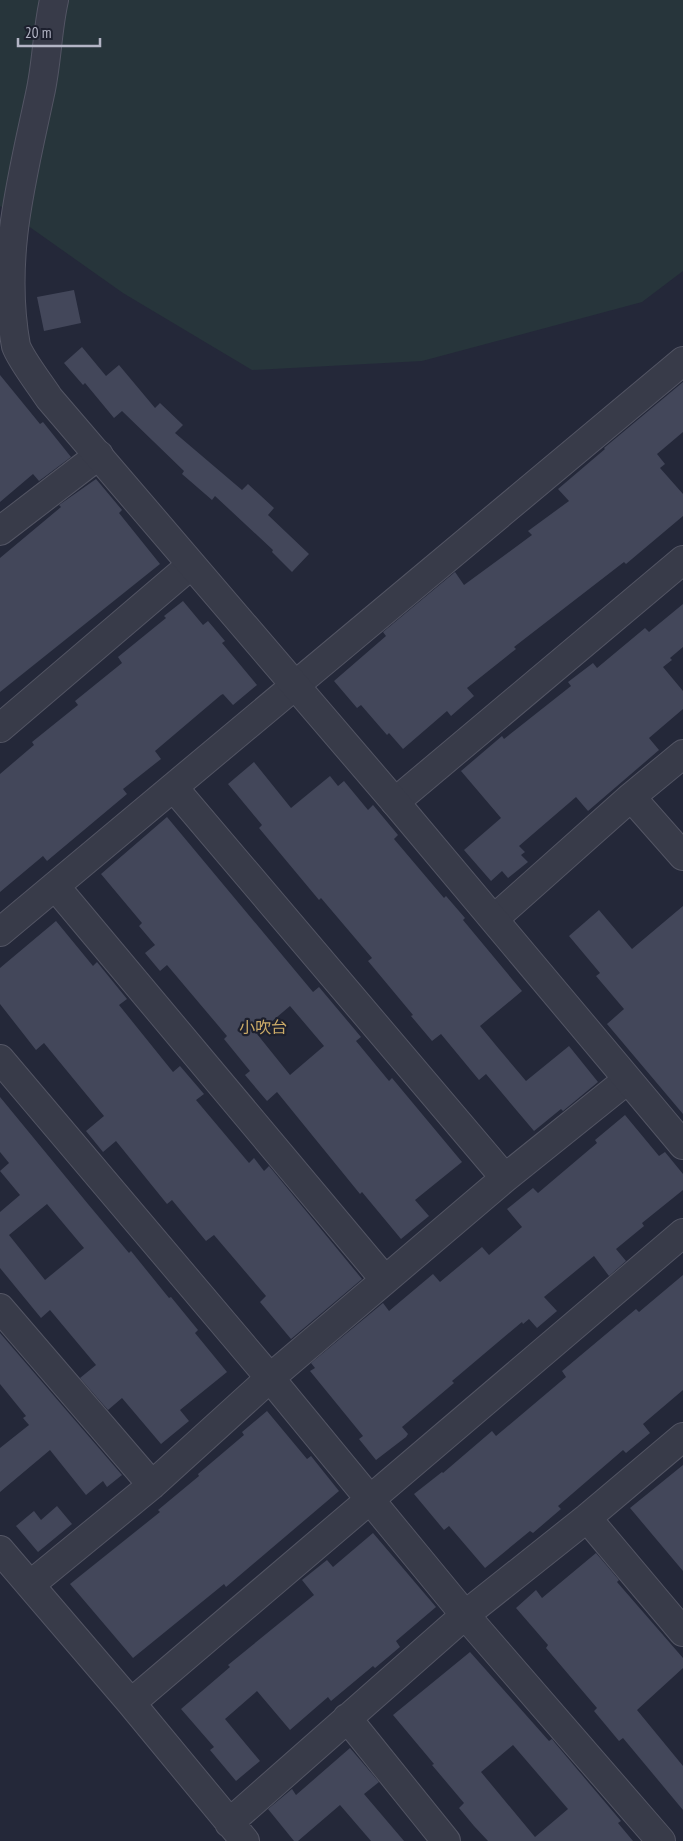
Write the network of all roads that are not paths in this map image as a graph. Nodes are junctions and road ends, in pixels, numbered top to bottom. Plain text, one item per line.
1 (54, 0) edge
2 (682, 362) edge
3 (99, 455) junction
4 (0, 531) edge
5 (683, 560) edge
6 (191, 565) junction
7 (294, 685) junction
8 (0, 728) edge
9 (683, 754) edge
10 (174, 788) junction
11 (631, 797) junction
12 (394, 802) junction
13 (683, 856) edge
14 (55, 886) junction
15 (494, 919) junction
16 (0, 932) edge
17 (0, 1059) edge
18 (627, 1080) junction
19 (683, 1145) edge
20 (505, 1178) junction
21 (683, 1233) edge
22 (385, 1280) junction
23 (0, 1308) edge
24 (270, 1378) junction
25 (683, 1437) edge
26 (152, 1485) junction
27 (370, 1499) junction
28 (587, 1518) junction
29 (0, 1550) edge
30 (30, 1585) junction
31 (465, 1615) junction
32 (683, 1632) edge
33 (131, 1703) junction
34 (346, 1718) junction
35 (237, 1832) edge
36 (446, 1841) edge
37 (661, 1841) edge

1 - 3 street
2 - 7 street
3 - 4 street
3 - 6 street
5 - 12 street
6 - 7 street
6 - 8 street
7 - 10 street
7 - 12 street
9 - 11 street
10 - 14 street
10 - 20 street
11 - 13 street
11 - 15 street
12 - 15 street
14 - 16 street
14 - 22 street
15 - 18 street
17 - 24 street
18 - 19 street
18 - 20 street
20 - 22 street
21 - 27 street
22 - 24 street
23 - 26 street
24 - 26 street
24 - 27 street
25 - 28 street
26 - 30 street
27 - 31 street
27 - 33 street
28 - 31 street
28 - 32 street
29 - 30 street
30 - 33 street
31 - 34 street
31 - 37 street
33 - 35 street
34 - 35 street
34 - 36 street

